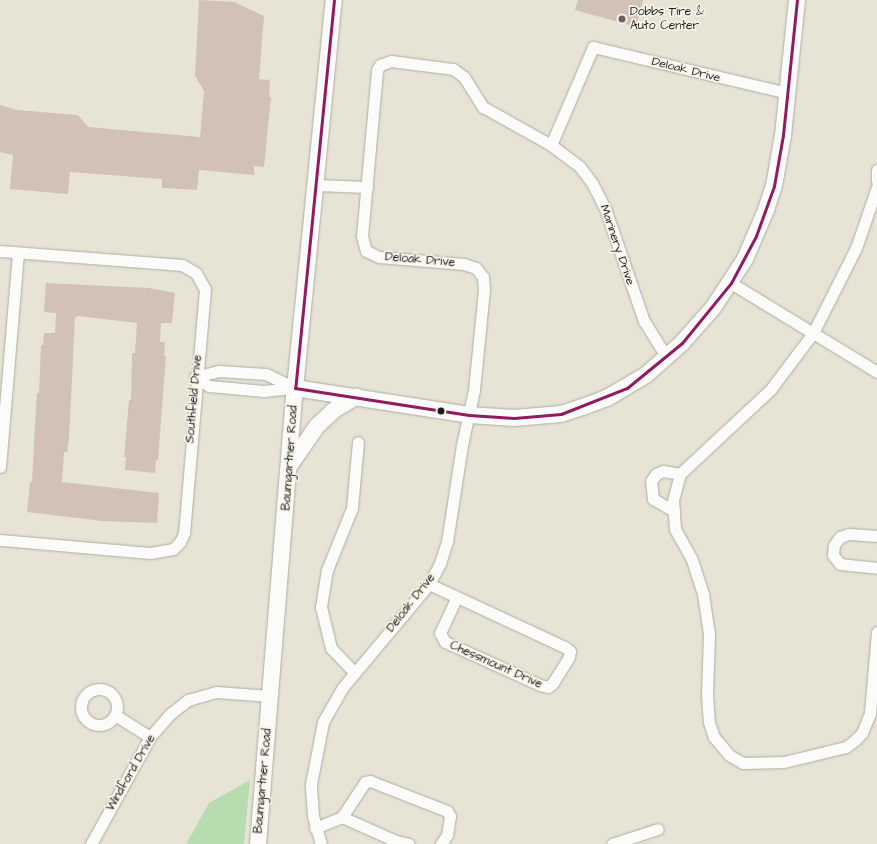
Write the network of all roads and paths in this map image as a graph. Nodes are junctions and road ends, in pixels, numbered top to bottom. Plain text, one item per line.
1 (334, 0) edge
2 (797, 0) edge
3 (788, 93) junction
4 (551, 145) junction
5 (877, 170) edge
6 (877, 181) edge
7 (316, 185) junction
8 (367, 187) junction
9 (877, 187) edge
10 (0, 252) edge
11 (18, 253) junction
12 (731, 283) junction
13 (813, 333) junction
14 (667, 358) junction
15 (877, 372) edge
16 (195, 377) junction
17 (295, 388) junction
18 (356, 398) junction
19 (469, 415) junction
20 (358, 442) dead end
21 (289, 466) junction
22 (0, 467) edge
23 (680, 474) junction
24 (674, 511) junction
25 (877, 536) edge
26 (0, 540) edge
27 (877, 568) edge
28 (429, 584) junction
29 (456, 598) junction
30 (877, 632) edge
31 (354, 672) junction
32 (270, 696) junction
33 (115, 715) dead end
34 (150, 737) junction
35 (342, 817) junction
36 (315, 828) junction
37 (658, 829) dead end
38 (91, 844) edge
39 (258, 844) edge
40 (321, 844) edge
41 (409, 844) edge
42 (441, 844) edge
43 (612, 844) edge

1 - 7 street, Baumgartner Road
2 - 3 street
3 - 4 street, Deloak Drive
3 - 12 street
4 - 8 street, Deloak Drive
4 - 14 street, Marinery Drive
5 - 6 street
7 - 8 street
7 - 17 street, Baumgartner Road
8 - 19 street, Deloak Drive
9 - 13 street
10 - 11 street, Southfield Drive
11 - 16 street, Southfield Drive
11 - 22 street
12 - 13 street
12 - 14 street
13 - 15 street
13 - 23 street
14 - 19 street
16 - 17 street
16 - 17 street
16 - 26 street, Southfield Drive
17 - 18 street
17 - 21 street, Baumgartner Road
18 - 19 street
18 - 21 street
19 - 28 street, Deloak Drive
20 - 31 street
21 - 32 street, Baumgartner Road
23 - 24 street
23 - 24 street
24 - 30 street
25 - 27 street
28 - 29 street, Chessmount Drive
28 - 31 street, Deloak Drive
29 - 29 street, Chessmount Drive
31 - 36 street, Deloak Drive
32 - 34 street, Windford Drive
32 - 39 street, Baumgartner Road
33 - 34 street
34 - 38 street, Windford Drive
35 - 36 street
35 - 41 street
35 - 42 street
36 - 40 street, Deloak Drive
37 - 43 street

